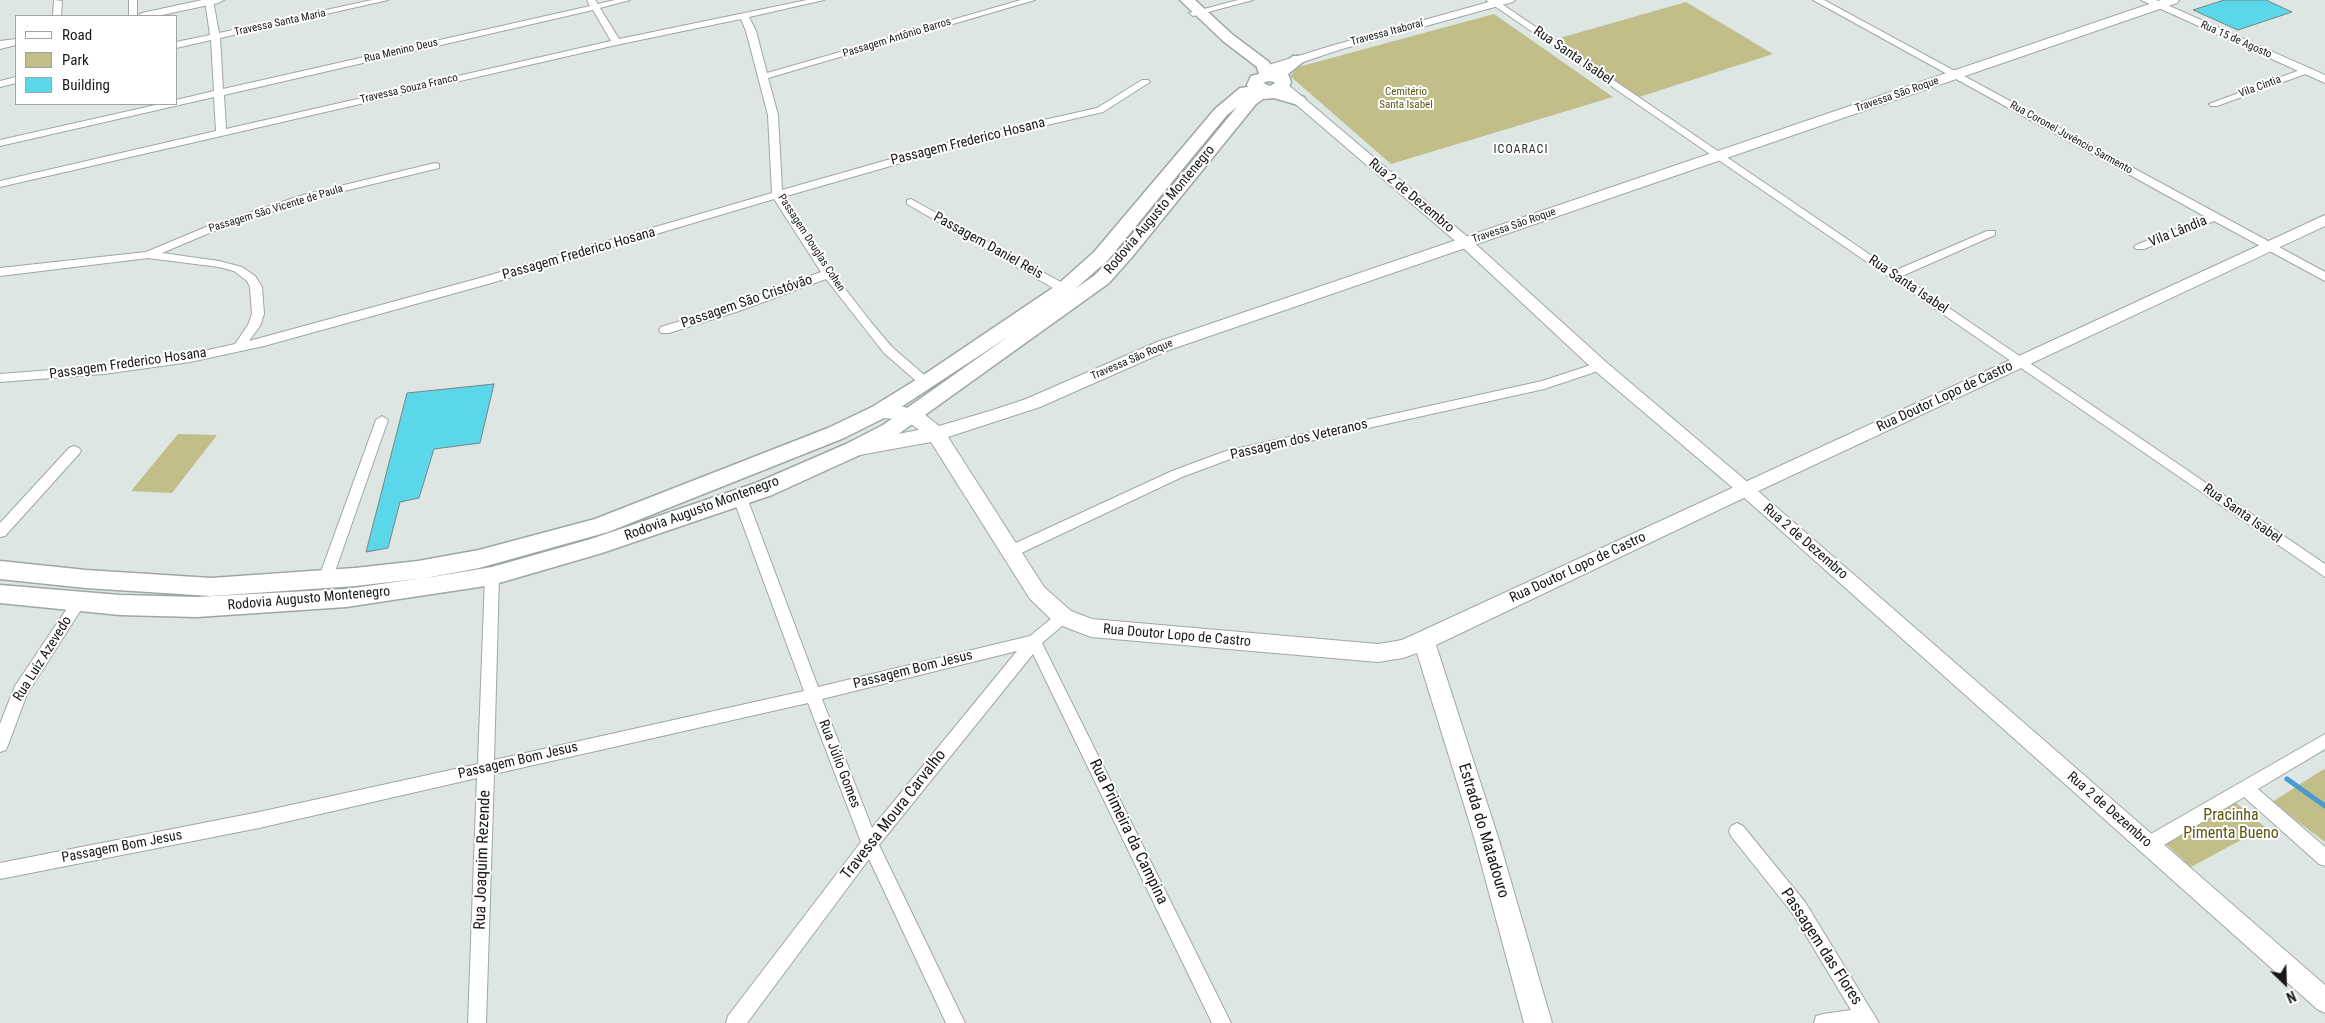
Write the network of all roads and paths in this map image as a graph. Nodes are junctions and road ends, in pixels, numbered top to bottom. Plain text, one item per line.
1 (133, 0) edge
2 (384, 0) edge
3 (626, 0) edge
4 (820, 0) edge
5 (1031, 0) edge
6 (1179, 0) edge
7 (1249, 0) edge
8 (1510, 0) edge
9 (1817, 0) edge
10 (2174, 0) edge
11 (58, 1) dead end
12 (212, 1) edge
13 (1492, 2) edge
14 (594, 3) edge
15 (2153, 3) edge
16 (1193, 8) edge
17 (57, 15) edge
18 (133, 15) edge
19 (147, 15) edge
20 (744, 16) junction
21 (216, 36) junction
22 (15, 42) edge
23 (616, 42) junction
24 (0, 45) edge
25 (178, 45) edge
26 (1298, 59) joint
27 (2305, 70) junction
28 (1956, 75) junction
29 (763, 76) junction
30 (15, 80) edge
31 (2325, 80) edge
32 (1145, 82) dead end
33 (0, 84) edge
34 (1266, 84) junction
35 (220, 93) junction
36 (1298, 100) junction
37 (178, 103) edge
38 (2214, 104) dead end
39 (168, 105) edge
40 (221, 132) junction
41 (0, 143) edge
42 (1720, 156) junction
43 (435, 166) dead end
44 (0, 184) edge
45 (777, 196) junction
46 (911, 202) dead end
47 (2215, 217) junction
48 (2325, 220) edge
49 (1990, 233) dead end
50 (1465, 242) junction
51 (2140, 246) dead end
52 (2268, 246) junction
53 (148, 255) junction
54 (0, 272) edge
55 (828, 274) junction
56 (1894, 275) junction
57 (2325, 277) edge
58 (1064, 289) junction
59 (665, 330) dead end
60 (239, 347) junction
61 (2022, 362) junction
62 (1600, 366) junction
63 (0, 378) edge
64 (926, 383) junction
65 (880, 412) junction
66 (912, 415) junction
67 (382, 420) dead end
68 (936, 434) junction
69 (854, 449) junction
70 (74, 451) dead end
71 (732, 475) junction
72 (1745, 490) junction
73 (740, 498) junction
74 (0, 532) edge
75 (564, 546) junction
76 (1010, 552) junction
77 (0, 570) edge
78 (2325, 571) edge
79 (492, 576) junction
80 (325, 580) junction
81 (211, 587) junction
82 (0, 594) edge
83 (79, 602) junction
84 (196, 608) junction
85 (1063, 617) junction
86 (1034, 641) junction
87 (1424, 641) junction
88 (812, 695) junction
89 (0, 745) edge
90 (2322, 746) edge
91 (486, 768) junction
92 (2245, 788) junction
93 (1737, 831) dead end
94 (870, 844) junction
95 (2148, 845) junction
96 (2325, 858) edge
97 (0, 871) edge
98 (2325, 1001) edge
99 (1868, 1020) edge
100 (477, 1023) edge
101 (735, 1023) edge
102 (956, 1023) edge
103 (1222, 1023) edge
104 (1538, 1023) edge
105 (1823, 1023) edge

1 - 18 street
2 - 21 street, Travessa Santa Maria
3 - 14 street, Rua Menino Deus
4 - 20 street, Travessa Souza Franco
5 - 29 street, Passagem Antônio Barros
6 - 16 main road, Rua 2 de Dezembro
7 - 16 street
8 - 13 street, Travessa Itaboraí
9 - 28 street, Rua Coronel Juvêncio Sarmento
10 - 15 main road, Travessa São Roque
11 - 17 street
12 - 19 street
12 - 21 street
13 - 26 street, Travessa Itaboraí
13 - 42 street, Rua Santa Isabel
14 - 23 street
14 - 35 street, Rua Menino Deus
15 - 27 street, Rua 15 de Agosto
15 - 28 main road, Travessa São Roque
16 - 34 main road, Rua 2 de Dezembro
20 - 23 street, Travessa Souza Franco
20 - 29 street, Passagem Douglas Cohen
21 - 25 street, Travessa Santa Maria
21 - 35 street
22 - 24 street
23 - 40 street, Travessa Souza Franco
26 - 34 main road
27 - 31 street, Rua 15 de Agosto
27 - 38 street, Vila Cintia
28 - 42 main road, Travessa São Roque
28 - 47 street, Rua Coronel Juvêncio Sarmento
29 - 45 street, Passagem Douglas Cohen
30 - 33 street
32 - 45 street, Passagem Frederico Hosana
34 - 36 street, Rua 2 de Dezembro
34 - 36 main road
34 - 58 main road, Rodovia Augusto Montenegro
34 - 66 main road, Rodovia Augusto Montenegro
35 - 37 street, Rua Menino Deus
35 - 40 street
36 - 50 street, Rua 2 de Dezembro
39 - 41 street
40 - 44 street, Travessa Souza Franco
42 - 50 main road, Travessa São Roque
42 - 56 street, Rua Santa Isabel
43 - 53 street, Passagem São Vicente de Paula
45 - 55 street, Passagem Douglas Cohen
45 - 60 street, Passagem Frederico Hosana
46 - 58 street, Passagem Daniel Reis
47 - 51 street, Vila Lândia
47 - 52 street, Rua Coronel Juvêncio Sarmento
48 - 52 main road, Rua Doutor Lopo de Castro
49 - 56 street
50 - 62 street, Rua 2 de Dezembro
50 - 68 main road, Travessa São Roque
52 - 57 street, Rua Coronel Juvêncio Sarmento
52 - 61 main road, Rua Doutor Lopo de Castro
53 - 54 street, Passagem São Vicente de Paula
53 - 60 street, Passagem São Vicente de Paula
55 - 59 street, Passagem São Cristóvão
55 - 64 street, Passagem Douglas Cohen
56 - 61 street, Rua Santa Isabel
58 - 64 main road, Rodovia Augusto Montenegro
60 - 63 street, Passagem Frederico Hosana
61 - 72 main road, Rua Doutor Lopo de Castro
61 - 78 street, Rua Santa Isabel
62 - 72 street, Rua 2 de Dezembro
62 - 76 street, Passagem dos Veteranos
64 - 65 main road, Rodovia Augusto Montenegro
65 - 66 main road
65 - 71 main road, Rodovia Augusto Montenegro
66 - 68 main road, Rua Doutor Lopo de Castro
66 - 69 main road, Rodovia Augusto Montenegro
67 - 80 street
68 - 69 main road, Travessa São Roque
68 - 76 main road, Rua Doutor Lopo de Castro
69 - 73 main road, Rodovia Augusto Montenegro
70 - 74 street
71 - 73 main road
71 - 75 main road, Rodovia Augusto Montenegro
72 - 87 main road, Rua Doutor Lopo de Castro
72 - 95 street, Rua 2 de Dezembro
73 - 75 main road, Rodovia Augusto Montenegro
73 - 88 street, Rua Júlio Gomes
75 - 79 main road, Rodovia Augusto Montenegro
75 - 80 main road, Rodovia Augusto Montenegro
76 - 85 main road, Rua Doutor Lopo de Castro
77 - 81 main road, Rodovia Augusto Montenegro
79 - 84 main road, Rodovia Augusto Montenegro
79 - 91 street, Rua Joaquim Rezende
80 - 81 main road, Rodovia Augusto Montenegro
81 - 84 main road
82 - 83 main road, Rodovia Augusto Montenegro
83 - 84 main road, Rodovia Augusto Montenegro
83 - 89 street, Rua Luiz Azevedo
85 - 86 street, Travessa Moura Carvalho
85 - 87 main road, Rua Doutor Lopo de Castro
86 - 88 street, Passagem Bom Jesus
86 - 94 street, Travessa Moura Carvalho
86 - 103 street, Rua Primeira da Campina
87 - 104 main road, Estrada do Matadouro
88 - 91 street, Passagem Bom Jesus
88 - 94 street, Rua Júlio Gomes
90 - 92 street
91 - 97 street, Passagem Bom Jesus
91 - 100 street, Rua Joaquim Rezende
92 - 95 street
92 - 96 street
93 - 99 street, Passagem das Flores
94 - 101 street, Travessa Moura Carvalho
94 - 102 street, Rua Júlio Gomes
95 - 98 street, Rua 2 de Dezembro
99 - 105 street, Passagem das Flores

